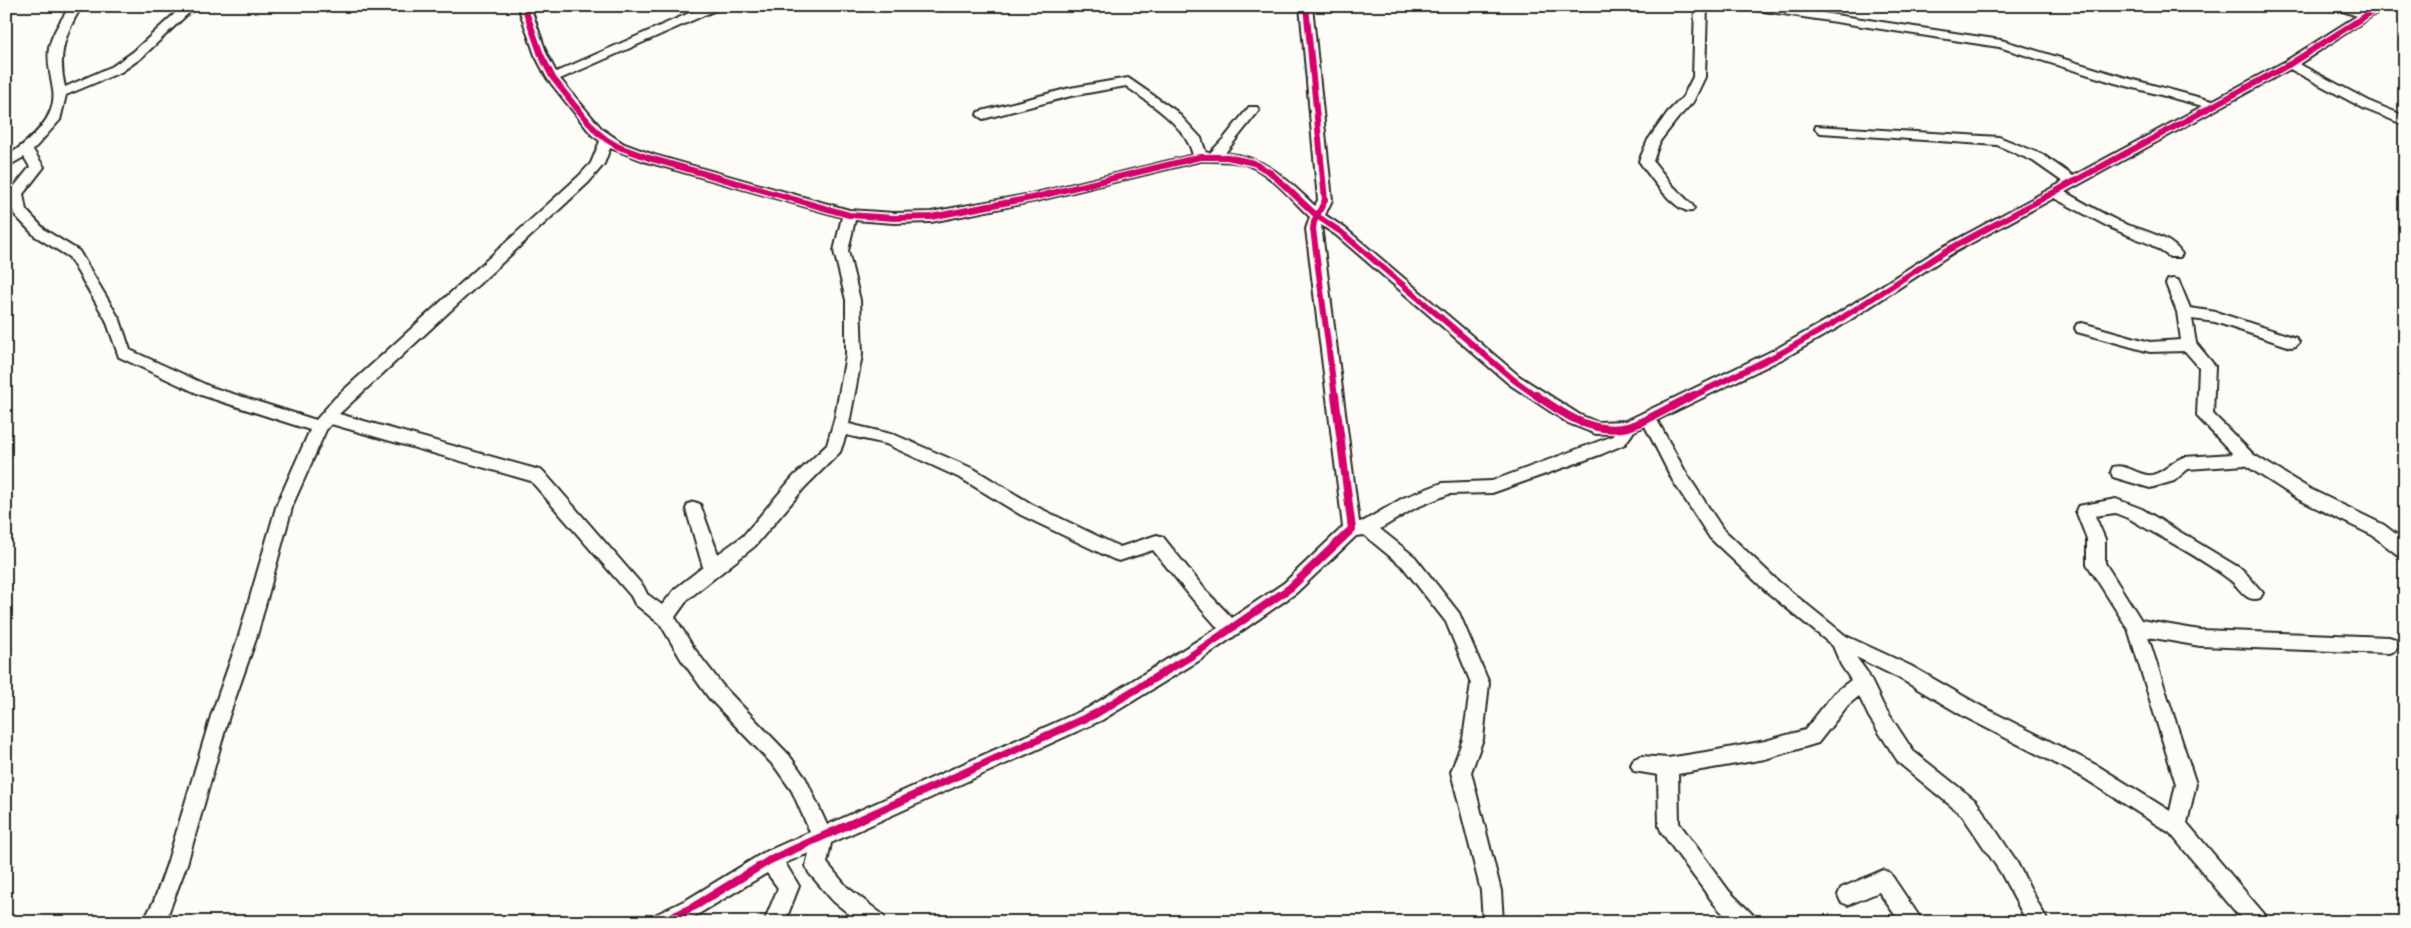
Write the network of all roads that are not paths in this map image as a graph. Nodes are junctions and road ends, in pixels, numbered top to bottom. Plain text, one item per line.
1 (76, 6) edge
2 (190, 6) edge
3 (524, 6) edge
4 (719, 6) edge
5 (1306, 6) edge
6 (1701, 6) edge
7 (1752, 6) edge
8 (2336, 6) edge
9 (2381, 6) edge
10 (2400, 6) edge
11 (2405, 8) edge
12 (2367, 15) junction
13 (2290, 64) junction
14 (553, 78) junction
15 (60, 93) junction
16 (2213, 105) junction
17 (1253, 110) dead end
18 (983, 115) dead end
19 (2405, 122) edge
20 (1821, 129) dead end
21 (607, 140) junction
22 (26, 150) junction
23 (1207, 156) junction
24 (6, 163) edge
25 (2071, 181) junction
26 (2054, 192) junction
27 (1688, 208) dead end
28 (849, 215) junction
29 (1317, 216) junction
30 (1342, 232) junction
31 (1315, 240) junction
32 (2175, 254) dead end
33 (2173, 284) dead end
34 (2184, 312) junction
35 (2082, 328) dead end
36 (2291, 342) dead end
37 (2189, 345) junction
38 (1649, 419) junction
39 (323, 422) junction
40 (1628, 427) junction
41 (840, 428) junction
42 (2248, 459) junction
43 (2119, 472) dead end
44 (694, 509) dead end
45 (1360, 529) junction
46 (2405, 551) edge
47 (712, 568) junction
48 (2254, 593) dead end
49 (665, 618) junction
50 (2136, 628) junction
51 (1230, 629) junction
52 (1840, 640) junction
53 (2389, 646) dead end
54 (1862, 683) junction
55 (1641, 765) dead end
56 (1668, 767) junction
57 (2177, 826) junction
58 (822, 836) junction
59 (770, 860) junction
60 (1848, 895) dead end
61 (153, 922) edge
62 (662, 922) edge
63 (774, 922) edge
64 (876, 922) edge
65 (1493, 922) edge
66 (1746, 922) edge
67 (1913, 922) edge
68 (2038, 922) edge
69 (2258, 922) edge

1 - 15 street
2 - 15 street
3 - 14 street
4 - 14 street
5 - 29 street
6 - 27 street
7 - 16 street
8 - 12 street
9 - 12 street
10 - 11 street
12 - 13 street
13 - 16 street
13 - 19 street
14 - 21 street
15 - 22 street
16 - 25 street
17 - 23 street
18 - 23 street
20 - 25 street
21 - 28 street
21 - 39 street
22 - 24 street
22 - 39 street
23 - 28 street
23 - 29 street
25 - 26 street
26 - 32 street
26 - 38 street
28 - 41 street
29 - 30 street
29 - 31 street
30 - 31 street
30 - 40 street
31 - 45 street
33 - 34 street
34 - 36 street
34 - 37 street
35 - 37 street
37 - 42 street
38 - 40 street
38 - 52 street
39 - 49 street
39 - 61 street
40 - 45 street
41 - 47 street
41 - 51 street
42 - 43 street
42 - 46 street
44 - 47 street
45 - 51 street
45 - 65 street
47 - 49 street
48 - 50 street
49 - 58 street
50 - 53 street
50 - 57 street
51 - 58 street
52 - 54 street
52 - 57 street
54 - 56 street
54 - 68 street
55 - 56 street
56 - 66 street
57 - 69 street
58 - 59 street
58 - 64 street
59 - 62 street
59 - 63 street
60 - 67 street

